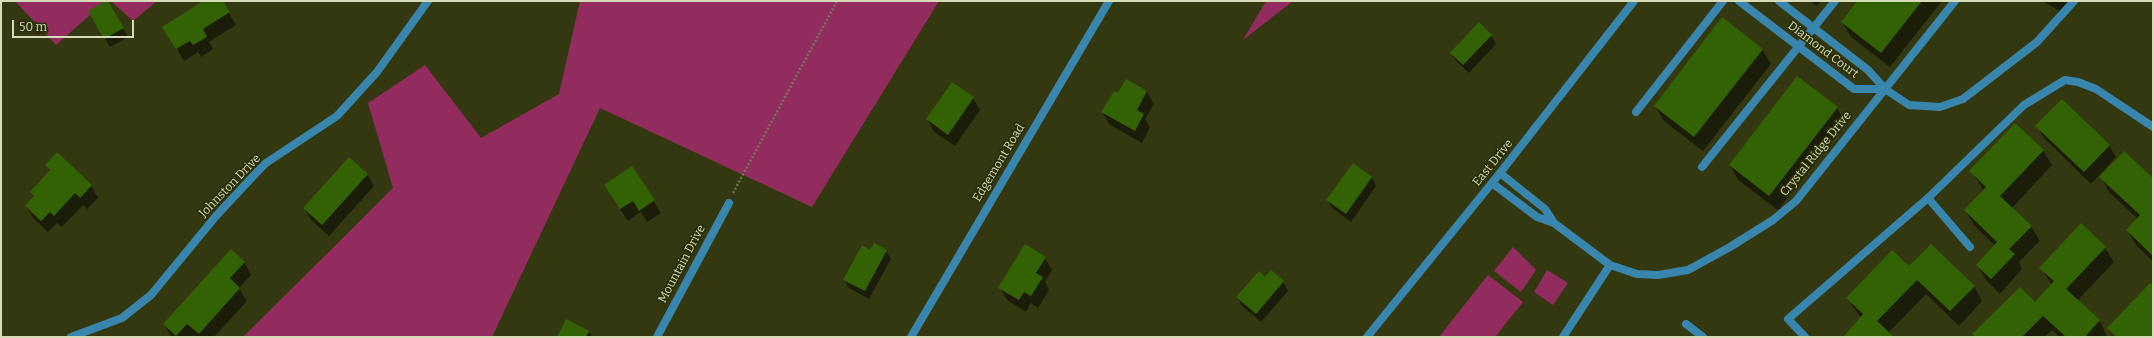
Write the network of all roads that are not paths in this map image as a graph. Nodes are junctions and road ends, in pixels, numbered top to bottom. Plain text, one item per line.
1 (428, 1) edge
2 (1109, 1) edge
3 (1634, 1) edge
4 (1723, 1) edge
5 (1739, 1) edge
6 (1780, 1) edge
7 (1835, 1) edge
8 (1955, 1) edge
9 (2074, 1) edge
10 (1813, 28) junction
11 (1798, 47) junction
12 (1885, 89) junction
13 (1636, 112) dead end
14 (2153, 127) edge
15 (1702, 167) dead end
16 (1500, 173) junction
17 (1492, 183) junction
18 (1928, 198) junction
19 (728, 203) road end
20 (1554, 223) junction
21 (1970, 247) dead end
22 (1610, 265) junction
23 (1686, 324) dead end
24 (71, 337) edge
25 (658, 337) edge
26 (911, 337) edge
27 (1367, 337) edge
28 (1563, 337) edge
29 (1703, 337) edge
30 (1805, 337) edge

1 - 24 street, Johnston Drive
2 - 26 street, Edgemont Road
3 - 16 street, East Drive
4 - 13 street
5 - 11 street, Diamond Court
6 - 10 street, Diamond Court
7 - 10 street
8 - 12 street, Crystal Ridge Drive
9 - 12 street
10 - 11 street
10 - 12 street, Diamond Court
11 - 12 street, Diamond Court
11 - 15 street
12 - 22 street, Crystal Ridge Drive
14 - 18 street
16 - 17 street, East Drive
16 - 20 street, Crystal Ridge Drive
17 - 20 street, Crystal Ridge Drive
17 - 27 street, East Drive
18 - 21 street
18 - 30 street
19 - 25 street, Mountain Drive
20 - 22 street, Crystal Ridge Drive
22 - 28 street
23 - 29 street

